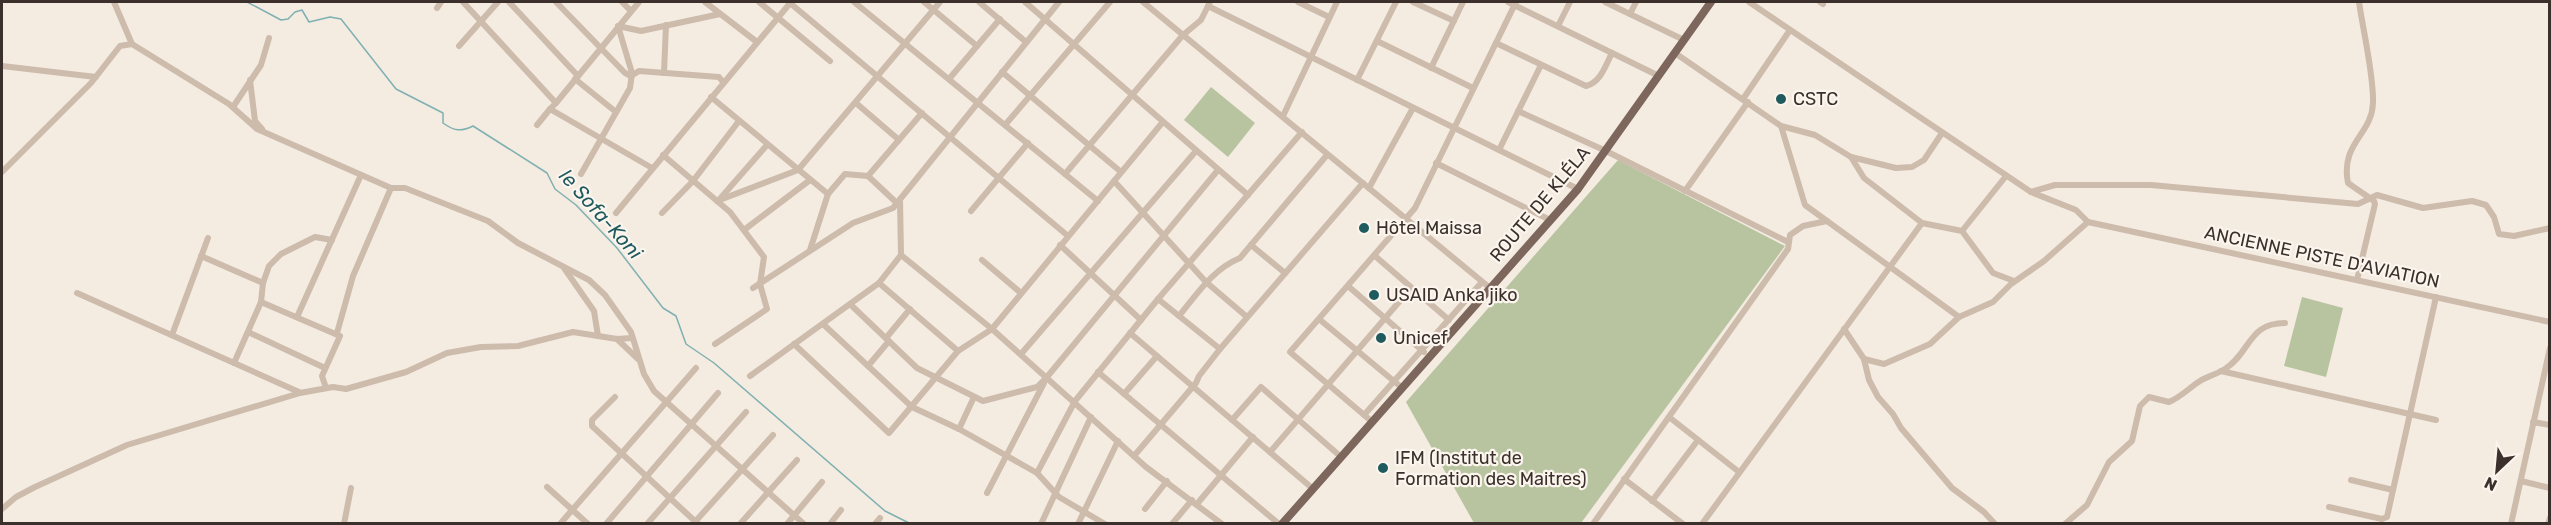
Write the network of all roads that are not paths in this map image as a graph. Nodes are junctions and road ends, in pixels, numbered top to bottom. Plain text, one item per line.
1 (114, 2) edge
2 (463, 2) edge
3 (498, 2) edge
4 (509, 2) edge
5 (556, 2) edge
6 (621, 2) edge
7 (639, 2) edge
8 (705, 2) edge
9 (759, 2) edge
10 (790, 2) edge
11 (854, 2) edge
12 (924, 2) edge
13 (940, 2) edge
14 (979, 2) edge
15 (1025, 2) edge
16 (1059, 2) edge
17 (1110, 2) edge
18 (1143, 2) edge
19 (1156, 2) edge
20 (1298, 2) edge
21 (1337, 2) edge
22 (1396, 2) edge
23 (1413, 2) edge
24 (1463, 2) edge
25 (1513, 2) edge
26 (1570, 2) edge
27 (1605, 2) edge
28 (1636, 2) edge
29 (1711, 2) edge
30 (1749, 2) edge
31 (2359, 2) edge
32 (1209, 4) edge
33 (934, 9) junction
34 (1152, 9) junction
35 (631, 11) junction
36 (720, 14) junction
37 (1630, 14) junction
38 (778, 17) junction
39 (1329, 17) junction
40 (1000, 19) junction
41 (1044, 19) junction
42 (1454, 21) junction
43 (481, 22) junction
44 (666, 25) junction
45 (618, 26) junction
46 (1558, 26) junction
47 (1790, 30) junction
48 (1183, 35) junction
49 (269, 38) dead end
50 (1684, 40) junction
51 (1377, 41) junction
52 (757, 42) junction
53 (1026, 42) junction
54 (1496, 43) junction
55 (132, 44) junction
56 (905, 44) junction
57 (1073, 44) junction
58 (459, 46) dead end
59 (977, 46) junction
60 (601, 48) junction
61 (1612, 53) junction
62 (1675, 53) junction
63 (1311, 57) junction
64 (830, 61) dead end
65 (1541, 65) junction
66 (2, 66) edge
67 (1431, 68) junction
68 (1002, 72) junction
69 (664, 73) junction
70 (631, 76) junction
71 (1659, 76) junction
72 (96, 77) junction
73 (878, 77) junction
74 (576, 78) junction
75 (949, 79) junction
76 (250, 80) junction
77 (1358, 80) junction
78 (723, 82) junction
79 (1473, 88) junction
80 (1030, 96) junction
81 (1130, 96) junction
82 (711, 97) junction
83 (1746, 100) junction
84 (556, 103) junction
85 (856, 103) junction
86 (978, 103) junction
87 (233, 107) junction
88 (1413, 108) junction
89 (550, 109) junction
90 (1518, 111) junction
91 (616, 112) junction
92 (922, 113) junction
93 (1283, 116) junction
94 (739, 121) junction
95 (1162, 123) junction
96 (537, 125) dead end
97 (1005, 125) junction
98 (1781, 126) junction
99 (1453, 128) junction
100 (264, 132) junction
101 (1302, 132) junction
102 (1942, 133) junction
103 (950, 137) junction
104 (601, 139) junction
105 (898, 140) junction
106 (1028, 143) junction
107 (767, 145) junction
108 (1089, 145) junction
109 (1500, 150) junction
110 (1196, 151) junction
111 (1606, 151) junction
112 (1328, 154) junction
113 (663, 155) junction
114 (1851, 157) junction
115 (1436, 163) junction
116 (652, 168) junction
117 (798, 170) junction
118 (1218, 170) junction
119 (2, 172) edge
120 (1121, 172) junction
121 (581, 174) dead end
122 (1065, 174) junction
123 (361, 175) junction
124 (868, 176) junction
125 (2006, 176) junction
126 (999, 178) junction
127 (810, 180) junction
128 (693, 181) junction
129 (1114, 181) junction
130 (1366, 186) junction
131 (391, 188) junction
132 (1578, 189) junction
133 (1685, 191) junction
134 (2031, 192) junction
135 (828, 194) junction
136 (1248, 195) junction
137 (2370, 198) junction
138 (717, 201) junction
139 (1098, 201) junction
140 (899, 203) junction
141 (971, 211) dead end
142 (1144, 212) junction
143 (616, 213) dead end
144 (662, 213) dead end
145 (1407, 218) junction
146 (1550, 220) junction
147 (1827, 221) junction
148 (2088, 222) junction
149 (1922, 223) junction
150 (2550, 228) edge
151 (744, 230) junction
152 (1962, 231) junction
153 (1165, 234) junction
154 (1068, 236) junction
155 (208, 238) dead end
156 (332, 240) junction
157 (1788, 242) junction
158 (1060, 245) junction
159 (1251, 245) junction
160 (810, 251) junction
161 (901, 255) junction
162 (201, 256) junction
163 (1375, 256) junction
164 (982, 260) dead end
165 (1190, 262) junction
166 (562, 265) junction
167 (1890, 267) junction
168 (1091, 273) junction
169 (1285, 273) junction
170 (2357, 280) junction
171 (2014, 281) junction
172 (1206, 282) junction
173 (1482, 282) junction
174 (263, 283) junction
175 (879, 283) junction
176 (760, 284) junction
177 (1348, 286) junction
178 (753, 288) dead end
179 (1411, 288) junction
180 (1490, 288) junction
181 (77, 292) dead end
182 (1021, 293) junction
183 (1115, 295) junction
184 (2436, 297) junction
185 (1158, 299) junction
186 (261, 302) junction
187 (851, 305) junction
188 (909, 309) junction
189 (1179, 316) junction
190 (297, 317) junction
191 (1247, 317) junction
192 (1959, 317) junction
193 (1384, 318) junction
194 (1319, 319) junction
195 (1141, 320) junction
196 (1449, 320) junction
197 (2550, 322) edge
198 (2285, 323) dead end
199 (823, 324) junction
200 (992, 329) junction
201 (1844, 329) junction
202 (248, 332) junction
203 (337, 333) junction
204 (1130, 333) junction
205 (172, 335) junction
206 (598, 336) junction
207 (632, 338) junction
208 (617, 339) junction
209 (887, 339) junction
210 (715, 344) dead end
211 (794, 344) junction
212 (2550, 348) edge
213 (1220, 349) junction
214 (1357, 350) junction
215 (958, 351) junction
216 (1425, 353) junction
217 (1021, 354) junction
218 (1157, 356) junction
219 (1864, 359) junction
220 (639, 360) junction
221 (234, 363) junction
222 (868, 366) junction
223 (325, 368) junction
224 (696, 368) dead end
225 (2221, 371) junction
226 (1098, 372) junction
227 (750, 376) dead end
228 (934, 378) junction
229 (1047, 378) junction
230 (1328, 384) junction
231 (1397, 384) junction
232 (1193, 386) junction
233 (326, 388) junction
234 (300, 393) junction
235 (718, 393) dead end
236 (1124, 394) junction
237 (615, 397) dead end
238 (974, 397) junction
239 (1075, 401) junction
240 (666, 402) junction
241 (912, 407) junction
242 (746, 412) dead end
243 (2410, 414) junction
244 (1091, 417) junction
245 (1367, 417) junction
246 (1669, 417) junction
247 (1232, 420) junction
248 (1297, 420) junction
249 (2436, 420) dead end
250 (2534, 422) junction
251 (692, 425) junction
252 (1161, 425) junction
253 (2550, 425) edge
254 (959, 429) junction
255 (773, 435) dead end
256 (1252, 437) junction
257 (1698, 440) junction
258 (1118, 441) junction
259 (717, 446) junction
260 (1270, 452) junction
261 (621, 454) junction
262 (1005, 456) junction
263 (1134, 456) junction
264 (1340, 456) junction
265 (797, 459) dead end
266 (743, 470) junction
267 (1739, 472) junction
268 (1037, 473) junction
269 (1221, 475) junction
270 (646, 477) junction
271 (1624, 479) junction
272 (2350, 480) dead end
273 (1167, 481) junction
274 (2521, 481) junction
275 (822, 482) dead end
276 (547, 487) dead end
277 (351, 488) dead end
278 (1312, 488) junction
279 (2550, 488) edge
280 (2393, 490) junction
281 (769, 492) junction
282 (987, 493) dead end
283 (1055, 494) junction
284 (669, 499) junction
285 (1652, 501) junction
286 (1194, 502) junction
287 (3, 505) edge
288 (2329, 507) dead end
289 (1145, 509) dead end
290 (572, 510) junction
291 (841, 510) dead end
292 (1084, 512) junction
293 (795, 515) junction
294 (880, 518) dead end
295 (2550, 518) edge
296 (696, 523) edge
297 (344, 524) edge
298 (560, 524) edge
299 (588, 524) edge
300 (606, 524) edge
301 (647, 524) edge
302 (740, 524) edge
303 (787, 524) edge
304 (804, 524) edge
305 (830, 524) edge
306 (875, 524) edge
307 (1041, 524) edge
308 (1078, 524) edge
309 (1105, 524) edge
310 (1172, 524) edge
311 (1221, 524) edge
312 (1280, 524) edge
313 (1593, 524) edge
314 (1683, 524) edge
315 (1702, 524) edge
316 (1995, 524) edge
317 (2065, 524) edge
318 (2511, 524) edge
319 (2548, 524) edge

1 - 55 street
2 - 43 street
3 - 43 street
4 - 74 street
5 - 60 street
6 - 35 street
7 - 35 street
8 - 36 street
9 - 38 street
10 - 38 street
10 - 73 street
11 - 56 street
12 - 33 street
13 - 33 street
14 - 40 street
15 - 41 street
16 - 41 street
17 - 57 street
18 - 34 street
19 - 34 street
20 - 39 street
21 - 39 street
22 - 51 street
23 - 42 street
24 - 42 street
25 - 46 street
25 - 54 street
26 - 46 street
27 - 37 street
28 - 37 street
29 - 50 main road, ROUTE DE KLÉLA
30 - 47 street
31 - 137 street
32 - 48 street
32 - 63 street
33 - 56 street
33 - 59 street
34 - 48 street
35 - 45 street
36 - 44 street
36 - 52 street
37 - 50 street
38 - 52 street
38 - 64 street
39 - 63 street
40 - 53 street
40 - 59 street
41 - 53 street
41 - 57 street
42 - 67 street
43 - 58 street
43 - 84 street
44 - 45 street
44 - 69 street
45 - 60 street
45 - 70 street
46 - 61 street
47 - 83 street
47 - 102 street
48 - 81 street
48 - 93 street
49 - 76 street
50 - 62 main road, ROUTE DE KLÉLA
51 - 67 street
51 - 77 street
52 - 78 street
53 - 68 street
54 - 65 street
54 - 79 street
55 - 72 street
55 - 87 street
56 - 73 street
56 - 75 street
57 - 80 street
57 - 81 street
59 - 75 street
60 - 70 street
60 - 74 street
61 - 65 street
61 - 71 street
62 - 71 main road, ROUTE DE KLÉLA
62 - 83 street
63 - 77 street
63 - 93 street
65 - 90 street
66 - 72 street
67 - 79 street
68 - 80 street
68 - 86 street
69 - 70 street
69 - 78 street
70 - 91 street
71 - 111 main road, ROUTE DE KLÉLA
72 - 119 street
73 - 85 street
73 - 92 street
74 - 84 street
74 - 91 street
75 - 86 street
76 - 87 street
76 - 100 street
77 - 88 street
78 - 82 street
79 - 99 street
80 - 97 street
80 - 108 street
81 - 95 street
81 - 108 street
82 - 94 street
82 - 113 street
83 - 98 street
83 - 133 street
84 - 89 street
85 - 105 street
85 - 117 street
86 - 97 street
86 - 103 street
87 - 100 street
88 - 99 street
88 - 130 street
89 - 96 street
89 - 104 street
90 - 109 street
90 - 111 street
91 - 104 street
92 - 103 street
92 - 105 street
93 - 101 street
94 - 107 street
94 - 128 street
95 - 110 street
95 - 120 street
97 - 106 street
98 - 114 street
98 - 147 street
99 - 109 street
99 - 115 street
100 - 123 street
101 - 112 street
101 - 136 street
102 - 114 street
102 - 125 street
103 - 126 street
103 - 140 street
104 - 116 street
104 - 121 street
105 - 124 street
106 - 122 street
106 - 126 street
107 - 117 street
107 - 138 street
108 - 120 street
108 - 122 street
109 - 132 street
110 - 118 street
110 - 142 street
111 - 132 main road, ROUTE DE KLÉLA
111 - 133 street
112 - 130 street
112 - 159 street
113 - 116 street
113 - 128 street
114 - 149 street
115 - 145 street
115 - 146 street
116 - 143 street
117 - 127 street
117 - 138 street
118 - 136 street
118 - 153 street
120 - 129 street
122 - 139 street
123 - 131 street
123 - 156 street
124 - 135 street
124 - 140 street
125 - 134 street
125 - 152 street
126 - 141 street
126 - 154 street
127 - 135 street
127 - 151 street
128 - 138 street
128 - 144 street
129 - 139 street
129 - 142 street
130 - 145 street
130 - 169 street
131 - 166 street
131 - 203 street
132 - 146 main road, ROUTE DE KLÉLA
133 - 157 street
134 - 137 street
134 - 148 street
135 - 160 street
136 - 165 street
137 - 150 street
137 - 170 street
138 - 151 street
139 - 154 street
140 - 160 street
140 - 161 street
142 - 153 street
142 - 168 street
145 - 163 street
145 - 173 street
146 - 180 main road, ROUTE DE KLÉLA
147 - 157 street
147 - 167 street
148 - 170 street, ANCIENNE PISTE D'AVIATION
148 - 171 street
149 - 152 street
149 - 167 street
151 - 176 street
152 - 171 street
153 - 165 street
153 - 183 street
154 - 158 street
155 - 162 street
156 - 174 street
156 - 190 street
157 - 246 street
158 - 168 street
158 - 182 street
159 - 169 street
159 - 172 street
160 - 176 street
161 - 175 street
161 - 200 street
162 - 174 street
162 - 205 street
163 - 177 street
163 - 179 street
164 - 182 street
165 - 172 street
165 - 185 street
166 - 206 street
166 - 207 street
167 - 192 street
167 - 201 street
168 - 183 street
168 - 217 street
169 - 191 street
170 - 184 street, ANCIENNE PISTE D'AVIATION
171 - 192 street
172 - 189 street
172 - 191 street
173 - 180 street
173 - 196 street
174 - 186 street
175 - 187 street
175 - 188 street
176 - 178 street
176 - 210 street
177 - 193 street
177 - 194 street
179 - 193 street
179 - 196 street
180 - 216 main road, ROUTE DE KLÉLA
181 - 205 street
182 - 200 street
183 - 195 street
183 - 229 street
184 - 197 street, ANCIENNE PISTE D'AVIATION
184 - 243 street
185 - 189 street
185 - 195 street
186 - 190 street
186 - 202 street
187 - 199 street
187 - 209 street
188 - 209 street
188 - 215 street
189 - 213 street
190 - 203 street
191 - 213 street
192 - 219 street
193 - 214 street
193 - 216 street
194 - 214 street
194 - 230 street
195 - 204 street
196 - 216 street
198 - 225 street
199 - 211 street
199 - 222 street
200 - 215 street
200 - 217 street
201 - 219 street
201 - 267 street
202 - 221 street
202 - 223 street
203 - 223 street
204 - 218 street
204 - 226 street
205 - 221 street
206 - 208 street
206 - 233 street
207 - 208 street
207 - 220 street
208 - 220 street
209 - 222 street
209 - 228 street
211 - 227 street
211 - 241 street
212 - 250 street
213 - 232 street
214 - 230 street
214 - 231 street
215 - 228 street
216 - 231 main road, ROUTE DE KLÉLA
217 - 229 street
218 - 232 street
218 - 236 street
219 - 316 street
220 - 240 street
221 - 234 street
222 - 241 street
223 - 233 street
224 - 240 street
225 - 243 street
225 - 317 street
226 - 236 street
226 - 239 street
228 - 238 street
228 - 241 street
229 - 238 street
229 - 239 street
229 - 262 street
230 - 245 street
230 - 248 street
231 - 245 main road, ROUTE DE KLÉLA
232 - 247 street
232 - 252 street
233 - 234 street
234 - 287 street
235 - 251 street
236 - 252 street
237 - 261 street
238 - 254 street
239 - 244 street
239 - 268 street
240 - 251 street
240 - 261 street
241 - 254 street
242 - 259 street
243 - 249 street
243 - 280 street
244 - 258 street
244 - 283 street
245 - 264 main road, ROUTE DE KLÉLA
246 - 257 street
246 - 271 street
247 - 248 street
247 - 256 street
248 - 260 street
248 - 264 street
250 - 253 street
250 - 274 street
251 - 259 street
251 - 270 street
252 - 263 street
252 - 269 street
254 - 262 street
255 - 266 street
256 - 260 street
256 - 269 street
257 - 267 street
257 - 285 street
258 - 263 street
258 - 292 street
259 - 266 street
259 - 284 street
260 - 278 street
261 - 270 street
261 - 290 street
262 - 268 street
262 - 282 street
263 - 273 street
264 - 278 main road, ROUTE DE KLÉLA
265 - 281 street
266 - 281 street
266 - 296 street
267 - 315 street
268 - 283 street
269 - 286 street
269 - 312 street
270 - 284 street
270 - 300 street
271 - 285 street
271 - 313 street
272 - 280 street
273 - 286 street
273 - 289 street
274 - 279 street
274 - 318 street
275 - 293 street
276 - 290 street
277 - 297 street
278 - 312 main road, ROUTE DE KLÉLA
280 - 288 street
281 - 293 street
281 - 302 street
283 - 292 street
283 - 307 street
284 - 296 street
284 - 301 street
285 - 314 street
286 - 310 street
286 - 311 street
290 - 298 street
290 - 299 street
291 - 305 street
292 - 308 street
292 - 309 street
293 - 303 street
293 - 304 street
294 - 306 street
295 - 319 street

